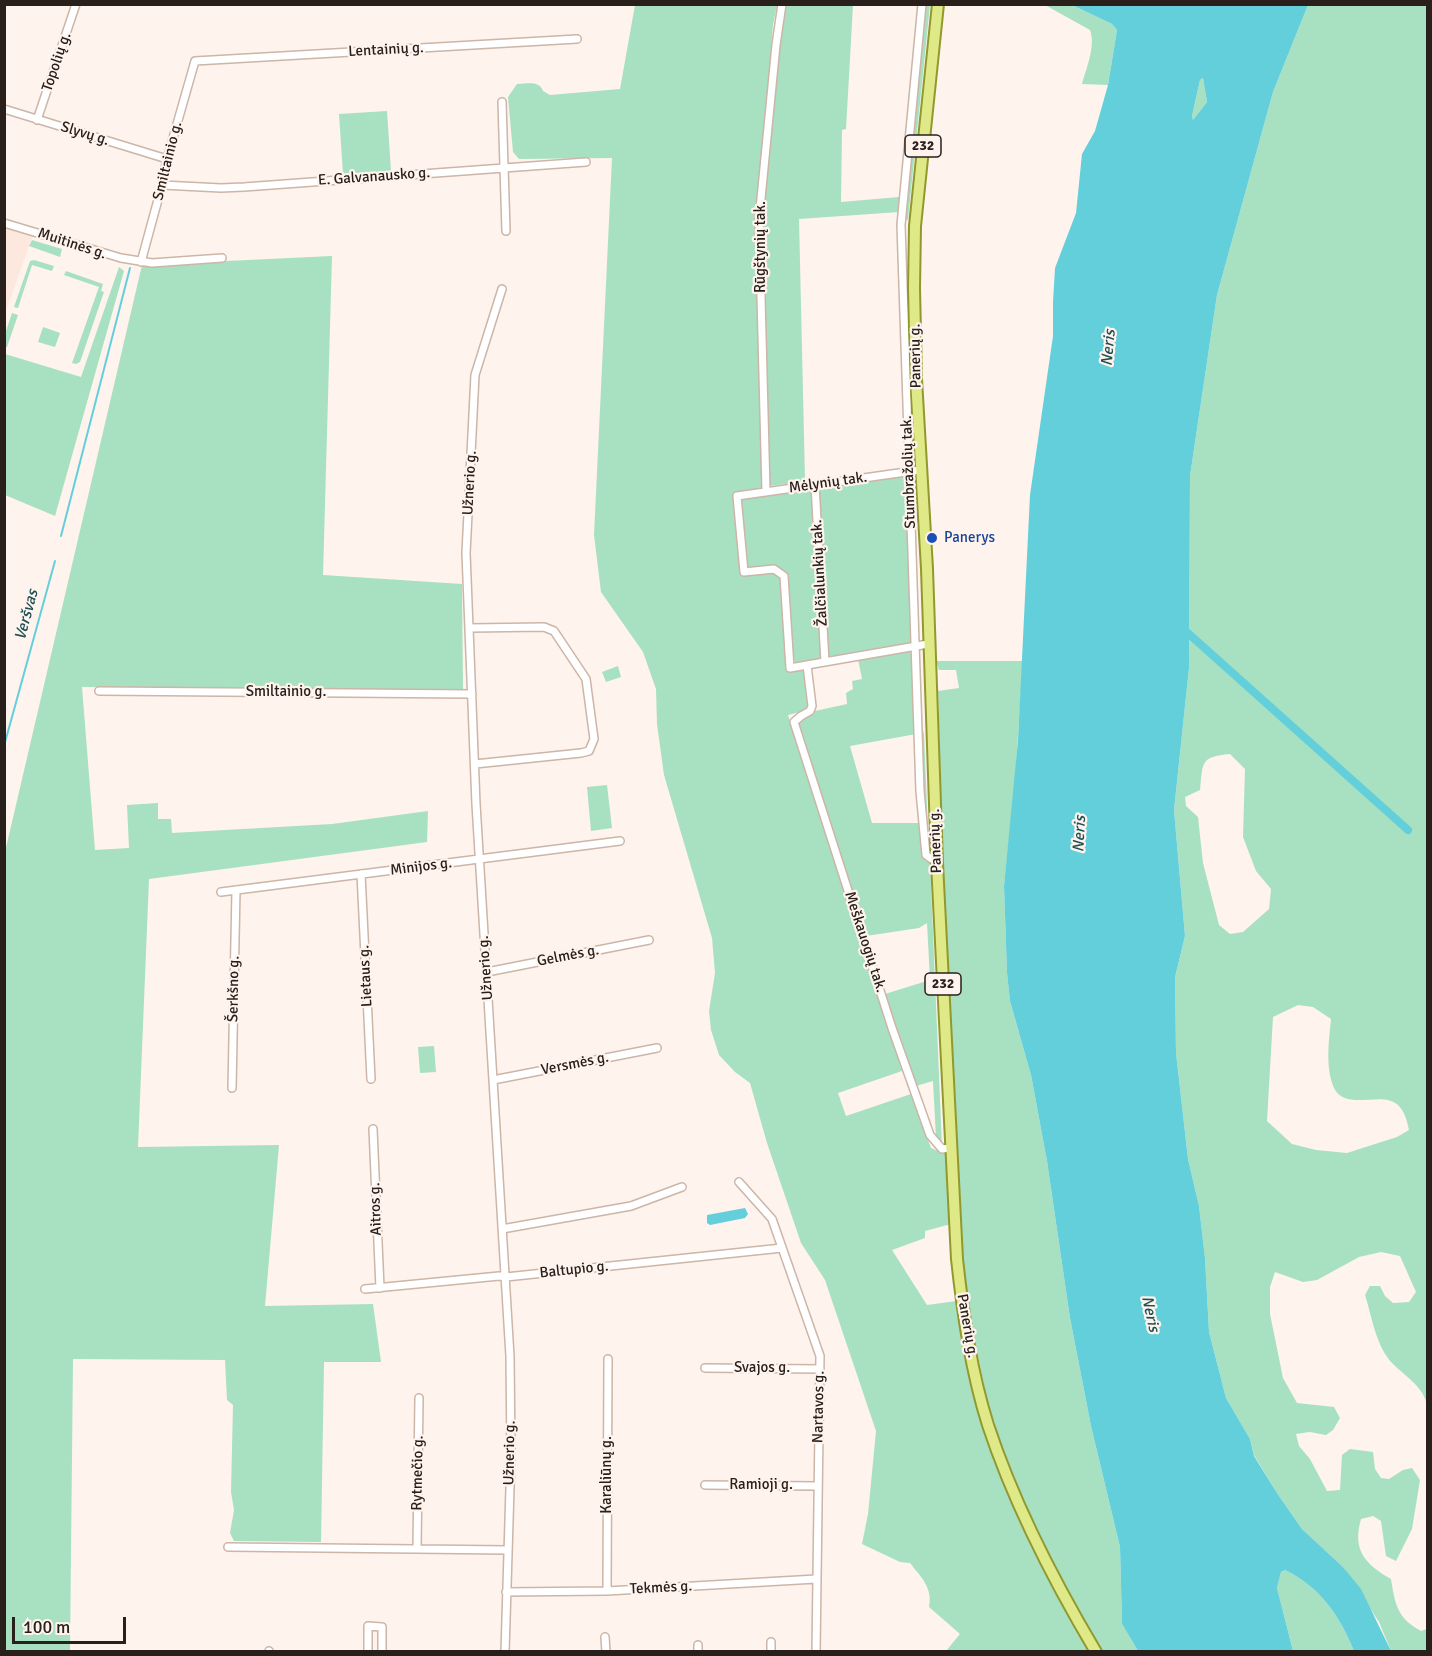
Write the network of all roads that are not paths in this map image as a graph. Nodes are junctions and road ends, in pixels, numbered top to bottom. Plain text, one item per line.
1 (76, 4) edge
2 (782, 4) edge
3 (922, 4) edge
4 (938, 4) edge
5 (577, 39) dead end
6 (195, 61) joint
7 (502, 102) dead end
8 (4, 109) edge
9 (37, 120) junction
10 (167, 159) junction
11 (586, 162) dead end
12 (505, 168) junction
13 (162, 185) junction
14 (4, 223) edge
15 (506, 231) dead end
16 (222, 258) dead end
17 (141, 261) junction
18 (502, 289) dead end
19 (914, 471) junction
20 (815, 485) junction
21 (766, 491) junction
22 (470, 628) junction
23 (928, 644) junction
24 (917, 647) junction
25 (825, 662) junction
26 (807, 665) junction
27 (99, 691) dead end
28 (472, 693) junction
29 (475, 764) junction
30 (620, 841) dead end
31 (479, 860) junction
32 (937, 863) junction
33 (361, 874) junction
34 (236, 890) junction
35 (221, 892) dead end
36 (649, 940) dead end
37 (487, 972) junction
38 (657, 1047) dead end
39 (371, 1079) dead end
40 (493, 1080) junction
41 (232, 1088) dead end
42 (373, 1129) dead end
43 (951, 1148) junction
44 (739, 1182) dead end
45 (682, 1187) dead end
46 (502, 1229) junction
47 (782, 1248) junction
48 (506, 1277) junction
49 (380, 1288) junction
50 (365, 1289) dead end
51 (608, 1359) dead end
52 (705, 1368) dead end
53 (820, 1369) junction
54 (420, 1398) dead end
55 (705, 1485) dead end
56 (817, 1486) junction
57 (228, 1547) dead end
58 (417, 1548) junction
59 (507, 1550) junction
60 (816, 1579) junction
61 (607, 1591) junction
62 (506, 1592) junction
63 (605, 1637) dead end
64 (771, 1642) dead end
65 (368, 1652) edge
66 (382, 1652) edge
67 (506, 1652) edge
68 (606, 1652) edge
69 (771, 1652) edge
70 (816, 1652) edge
71 (1096, 1652) edge

1 - 9 street, Topolių g.
2 - 21 street, Rūgštynių tak.
3 - 19 street, Stumbražolių tak.
4 - 19 main road, Panerių g. / 232
5 - 6 street, Lentainių g.
6 - 10 street, Smiltainio g.
7 - 12 street
8 - 9 street, Slyvų g.
9 - 10 street, Slyvų g.
10 - 13 street, Smiltainio g.
11 - 12 street, E. Galvanausko g.
12 - 13 street, E. Galvanausko g.
12 - 15 street
13 - 17 street, Smiltainio g.
14 - 17 street, Muitinės g.
16 - 17 street, Muitinės g.
18 - 22 street, Užnerio g.
19 - 20 street, Mėlynių tak.
19 - 23 main road, Panerių g. / 232
19 - 24 street, Stumbražolių tak.
20 - 21 street, Mėlynių tak.
20 - 25 street, Žalčialunkių tak.
21 - 26 street, Mėlynių tak.
22 - 28 street, Užnerio g.
22 - 29 street
23 - 24 street
23 - 32 main road, Panerių g. / 232
24 - 25 street
24 - 32 street, Stumbražolių tak.
25 - 26 street
26 - 43 street, Meškauogių tak.
27 - 28 street, Smiltainio g.
28 - 29 street, Užnerio g.
29 - 31 street, Užnerio g.
30 - 31 street, Minijos g.
31 - 33 street, Minijos g.
31 - 37 street, Užnerio g.
32 - 43 main road, Panerių g. / 232
33 - 34 street, Minijos g.
33 - 39 street, Lietaus g.
34 - 35 street, Minijos g.
34 - 41 street, Šerkšno g.
36 - 37 street, Gelmės g.
37 - 40 street, Užnerio g.
38 - 40 street, Versmės g.
40 - 46 street, Užnerio g.
42 - 49 street, Aitros g.
43 - 71 main road, Panerių g. / 232
44 - 47 street, Nartavos g.
45 - 46 street
46 - 48 street, Užnerio g.
47 - 48 street, Baltupio g.
47 - 53 street, Nartavos g.
48 - 49 street, Baltupio g.
48 - 59 street, Užnerio g.
49 - 50 street, Baltupio g.
51 - 61 street, Karaliūnų g.
52 - 53 street, Svajos g.
53 - 56 street, Nartavos g.
54 - 58 street, Rytmečio g.
55 - 56 street, Ramioji g.
56 - 60 street, Nartavos g.
57 - 58 street
58 - 59 street
59 - 62 street, Užnerio g.
60 - 61 street, Tekmės g.
60 - 70 street, Nartavos g.
61 - 62 street, Tekmės g.
62 - 67 street, Užnerio g.
63 - 68 street
64 - 69 street
65 - 66 street

